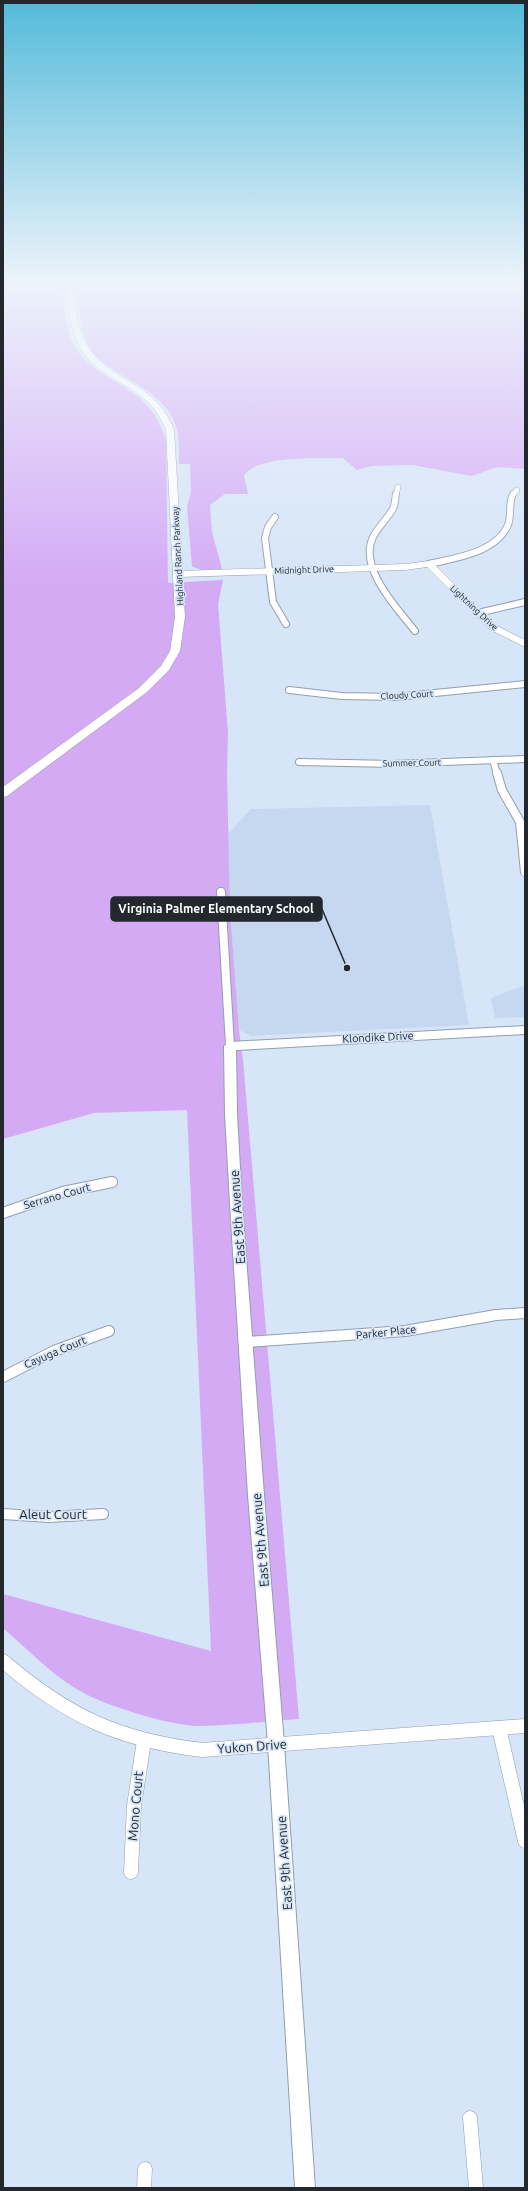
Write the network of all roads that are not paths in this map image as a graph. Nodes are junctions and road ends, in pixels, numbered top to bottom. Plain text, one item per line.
1 (122, 380) edge
2 (398, 487) dead end
3 (517, 490) dead end
4 (275, 517) dead end
5 (429, 564) junction
6 (373, 568) junction
7 (269, 572) junction
8 (179, 574) junction
9 (525, 602) edge
10 (478, 613) junction
11 (286, 624) dead end
12 (415, 631) dead end
13 (525, 644) edge
14 (525, 684) edge
15 (289, 690) dead end
16 (525, 758) edge
17 (493, 760) junction
18 (299, 762) dead end
19 (3, 793) edge
20 (525, 872) edge
21 (221, 892) dead end
22 (525, 1030) edge
23 (230, 1046) junction
24 (112, 1182) dead end
25 (3, 1213) edge
26 (525, 1313) edge
27 (109, 1331) dead end
28 (246, 1342) junction
29 (3, 1377) edge
30 (3, 1514) edge
31 (103, 1514) dead end
32 (3, 1661) edge
33 (499, 1728) junction
34 (524, 1728) edge
35 (144, 1741) junction
36 (276, 1744) junction
37 (525, 1841) edge
38 (131, 1872) dead end
39 (470, 2118) dead end
40 (145, 2169) dead end
41 (144, 2188) edge
42 (305, 2188) edge
43 (476, 2188) edge

1 - 8 main road, Highland Ranch Parkway
2 - 6 street
3 - 5 street
4 - 7 street
5 - 6 main road, Midnight Drive
5 - 10 main road, Lightning Drive
6 - 7 main road, Midnight Drive
6 - 12 street
7 - 8 main road, Midnight Drive
7 - 11 street
8 - 19 main road, Highland Ranch Parkway
9 - 10 street
10 - 13 main road, Lightning Drive
14 - 15 street, Cloudy Court
16 - 17 street, Summer Court
17 - 18 street, Summer Court
17 - 20 street
21 - 23 street, East 9th Avenue
22 - 23 street, Klondike Drive
23 - 28 street, East 9th Avenue
24 - 25 street, Serrano Court
26 - 28 street, Parker Place
27 - 29 street, Cayuga Court
28 - 36 street, East 9th Avenue
30 - 31 street, Aleut Court
32 - 35 street, Yukon Drive
33 - 34 street, Yukon Drive
33 - 36 street, Yukon Drive
33 - 37 street
35 - 36 street, Yukon Drive
35 - 38 street, Mono Court
36 - 42 street, East 9th Avenue
39 - 43 street
40 - 41 street

